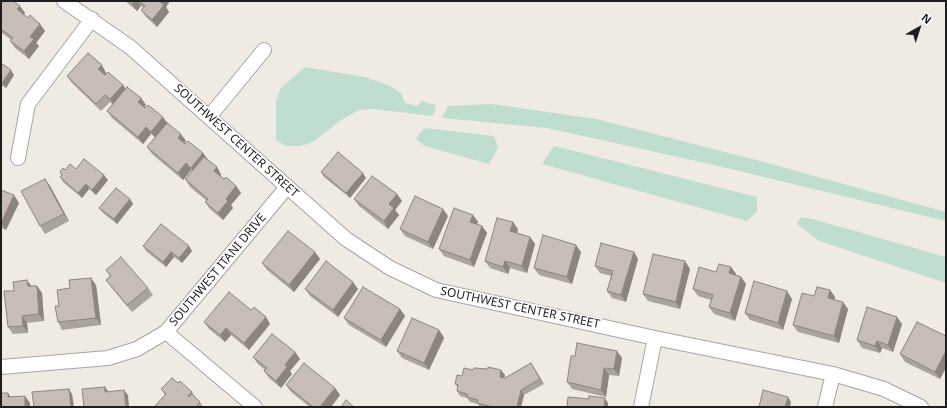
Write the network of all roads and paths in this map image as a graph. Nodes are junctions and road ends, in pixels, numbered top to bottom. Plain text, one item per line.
1 (64, 1) edge
2 (92, 19) junction
3 (264, 50) dead end
4 (209, 117) junction
5 (18, 158) dead end
6 (287, 187) junction
7 (166, 332) junction
8 (655, 338) junction
9 (1, 366) edge
10 (833, 374) junction
11 (256, 407) edge
12 (641, 407) edge
13 (825, 407) edge
14 (921, 407) edge

1 - 2 street, SOUTHWEST CENTER STREET
2 - 4 street, SOUTHWEST CENTER STREET
2 - 5 street
3 - 4 street
4 - 6 street, SOUTHWEST CENTER STREET
6 - 7 street, SOUTHWEST ITANI DRIVE
6 - 8 street, SOUTHWEST CENTER STREET
7 - 9 street, SOUTHWEST ITANI DRIVE
7 - 11 street
8 - 10 street, SOUTHWEST CENTER STREET
8 - 12 street
10 - 13 street
10 - 14 street, SOUTHWEST CENTER STREET

